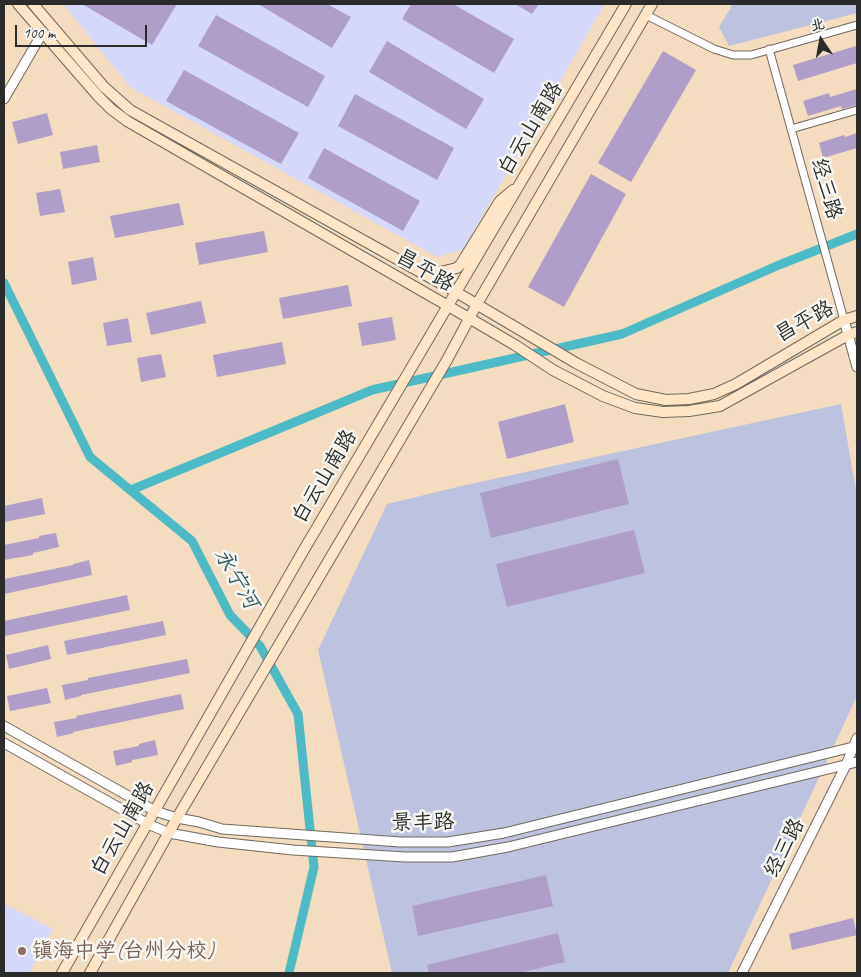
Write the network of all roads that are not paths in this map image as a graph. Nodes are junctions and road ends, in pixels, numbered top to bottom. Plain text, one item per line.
1 (18, 4) edge
2 (33, 4) edge
3 (626, 4) edge
4 (652, 4) edge
5 (646, 15) junction
6 (857, 25) edge
7 (43, 32) junction
8 (769, 49) junction
9 (4, 99) edge
10 (857, 110) edge
11 (791, 129) junction
12 (520, 185) junction
13 (419, 271) junction
14 (456, 292) junction
15 (477, 304) junction
16 (448, 306) junction
17 (857, 316) edge
18 (469, 318) junction
19 (844, 320) junction
20 (853, 333) edge
21 (857, 367) edge
22 (4, 726) edge
23 (857, 738) edge
24 (4, 743) edge
25 (855, 747) edge
26 (857, 762) edge
27 (846, 764) junction
28 (155, 810) junction
29 (177, 818) junction
30 (148, 824) junction
31 (169, 833) junction
32 (62, 973) edge
33 (90, 973) edge
34 (742, 973) edge

1 - 7 main road, 昌平路
2 - 13 main road, 昌平路
3 - 12 main road, 白云山南路
4 - 5 main road, 白云山南路
5 - 8 street
5 - 15 main road, 白云山南路
6 - 8 street
7 - 9 street
7 - 16 main road, 昌平路
8 - 11 street, 经三路
10 - 11 street
11 - 19 street, 经三路
12 - 13 main road
12 - 14 main road, 白云山南路
13 - 14 main road, 昌平路
14 - 15 main road, 昌平路
14 - 16 main road, 白云山南路
15 - 18 main road, 白云山南路
15 - 19 main road, 昌平路
16 - 18 main road, 昌平路
16 - 28 main road, 白云山南路
17 - 19 main road, 昌平路
18 - 20 main road, 昌平路
18 - 29 main road, 白云山南路
19 - 20 street, 经三路
20 - 21 street, 经三路
22 - 28 street, 景丰路
23 - 25 street, 经三路
24 - 30 street, 景丰路
25 - 27 street, 经三路
25 - 29 street, 景丰路
26 - 27 street, 景丰路
27 - 31 street, 景丰路
27 - 34 street, 经三路
28 - 29 street, 景丰路
28 - 30 main road, 白云山南路
29 - 31 main road, 白云山南路
30 - 31 street, 景丰路
30 - 32 main road, 白云山南路
31 - 33 main road, 白云山南路

